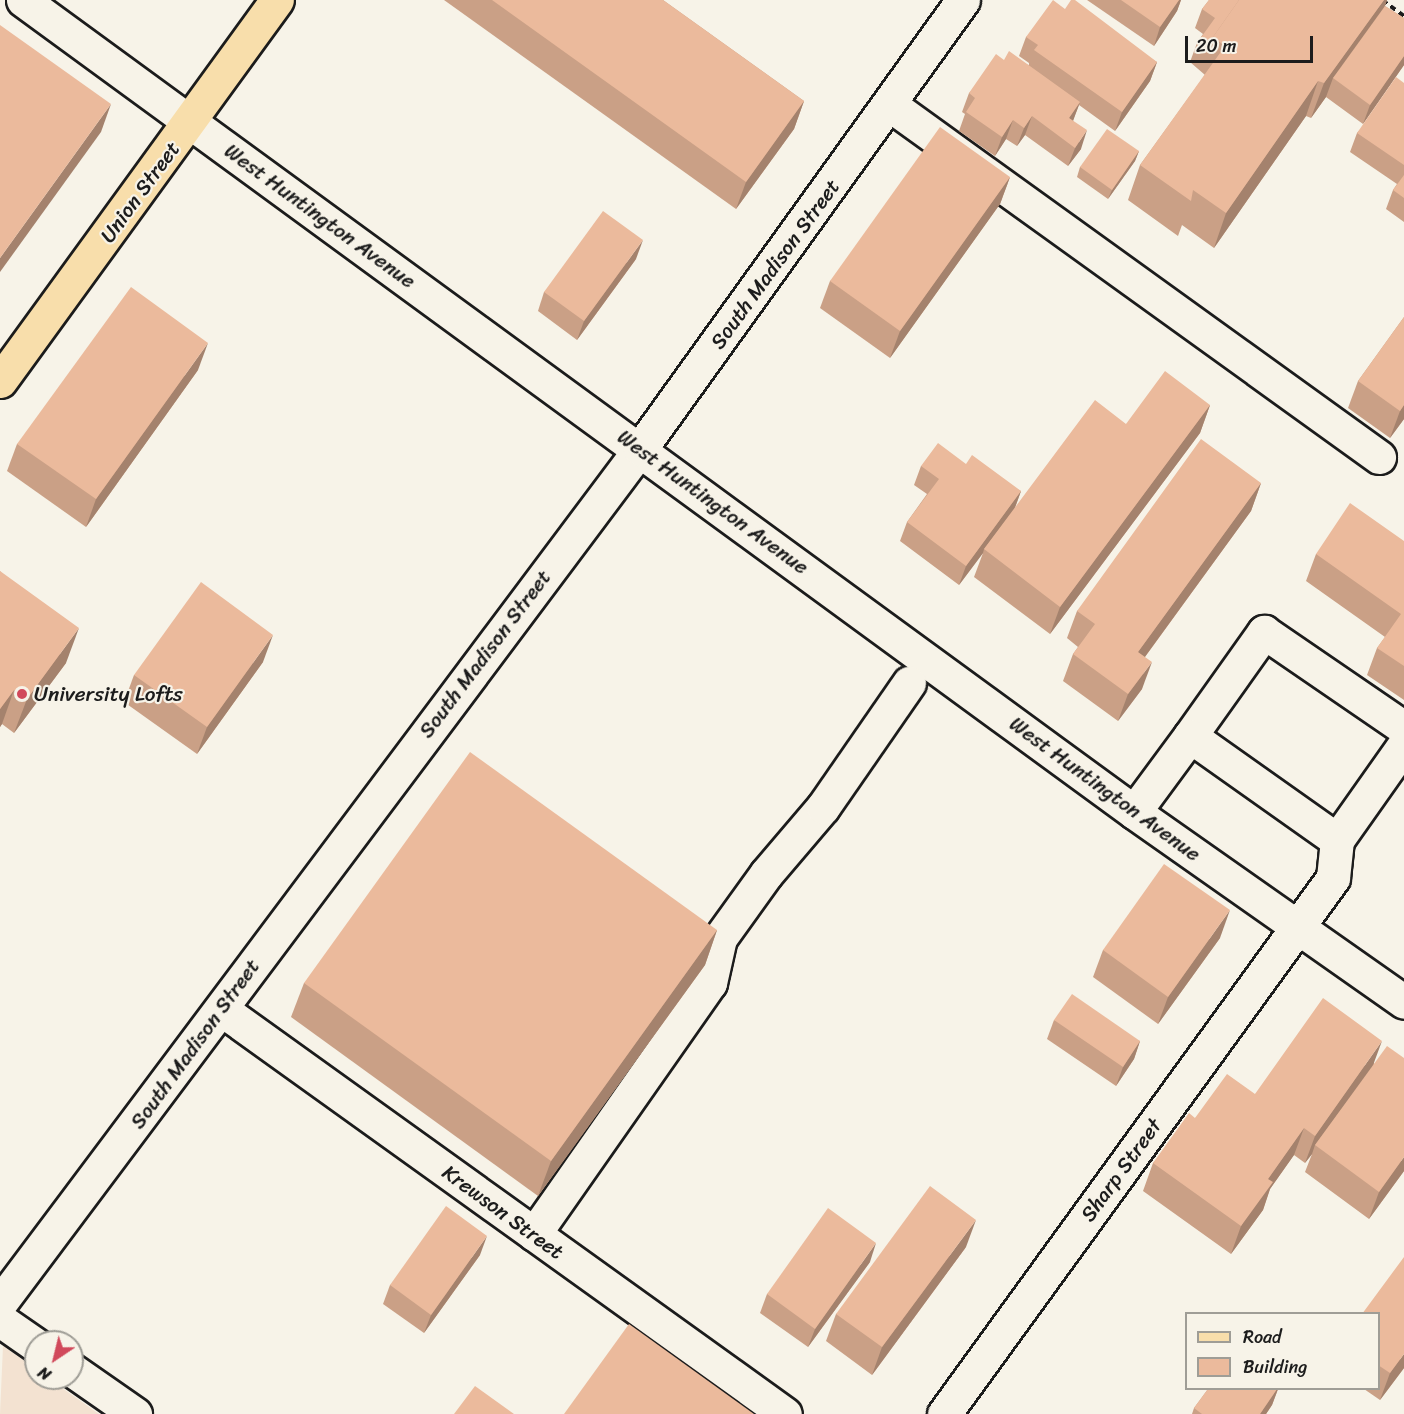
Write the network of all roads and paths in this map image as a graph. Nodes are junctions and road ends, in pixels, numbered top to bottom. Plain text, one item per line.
1 (23, 0) edge
2 (277, 0) edge
3 (963, 0) edge
4 (1382, 0) edge
5 (1404, 16) edge
6 (889, 104) junction
7 (190, 121) junction
8 (0, 381) edge
9 (640, 449) junction
10 (1379, 457) dead end
11 (909, 683) dead end
12 (1404, 728) edge
13 (1190, 736) junction
14 (1404, 745) edge
15 (1134, 812) junction
16 (1337, 840) junction
17 (1299, 927) junction
18 (1404, 1002) edge
19 (221, 1009) junction
20 (534, 1234) junction
21 (0, 1303) edge
22 (0, 1320) edge
23 (24, 1337) edge
24 (84, 1378) edge
25 (135, 1414) edge
26 (785, 1414) edge
27 (944, 1414) edge

1 - 7 street, West Huntington Avenue
2 - 7 main road, Union Street
3 - 6 street, South Madison Street
4 - 5 path
6 - 9 street, South Madison Street
6 - 10 street
7 - 8 main road, Union Street
7 - 9 street, West Huntington Avenue
9 - 15 street, West Huntington Avenue
9 - 19 street, South Madison Street
11 - 20 street
12 - 13 street
13 - 15 street
13 - 16 street
14 - 16 street
15 - 17 street, West Huntington Avenue
16 - 17 street, Sharp Street
17 - 18 street, West Huntington Avenue
17 - 27 street, Sharp Street
19 - 20 street, Krewson Street
19 - 21 street, South Madison Street
20 - 26 street, Krewson Street
22 - 23 street
24 - 25 street

